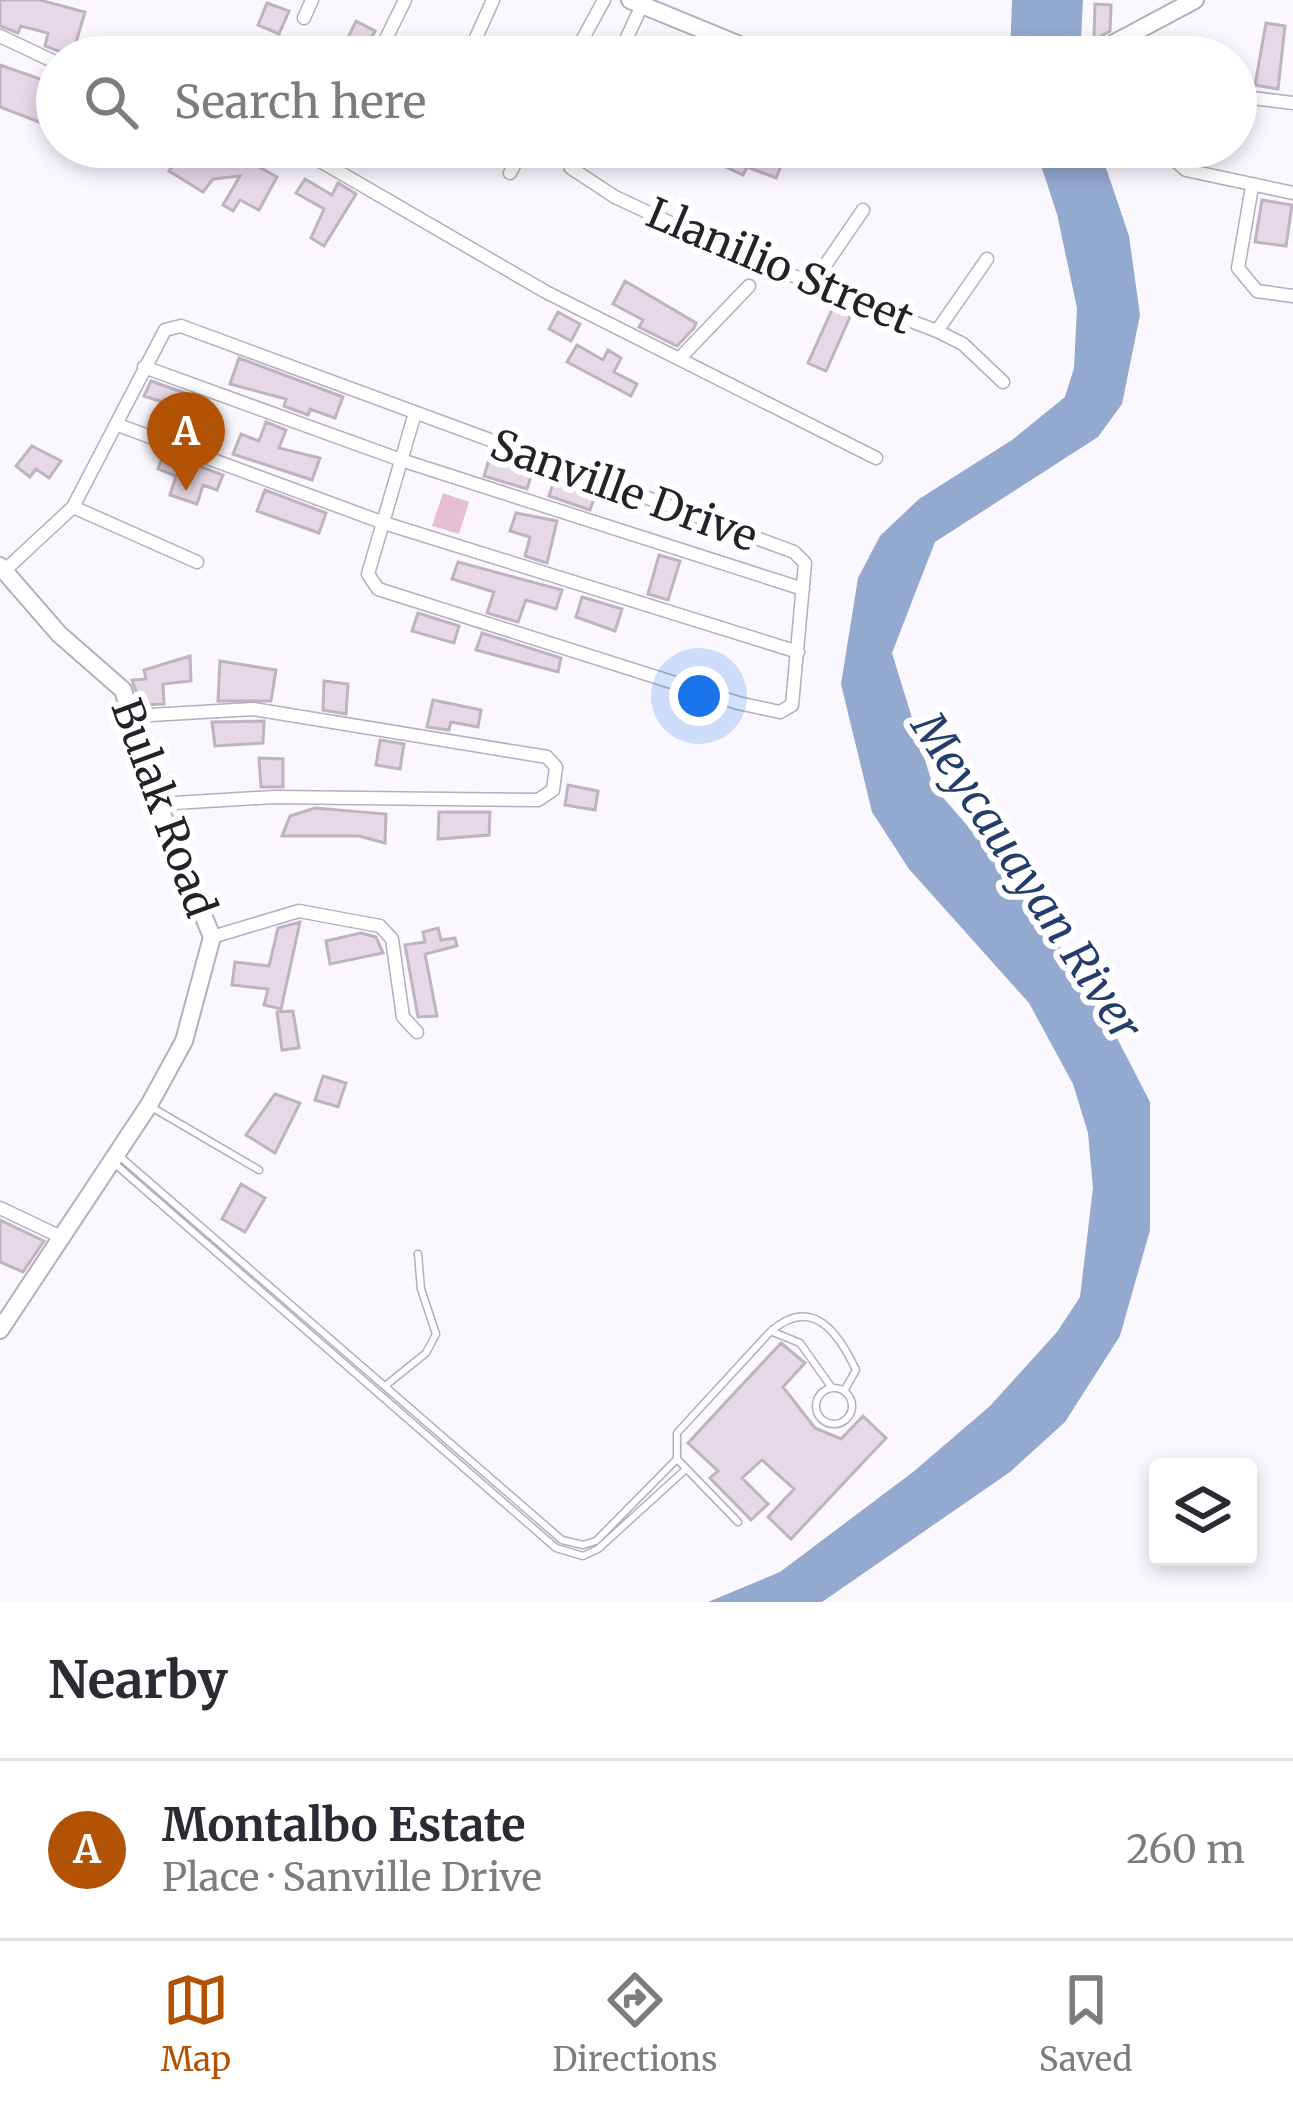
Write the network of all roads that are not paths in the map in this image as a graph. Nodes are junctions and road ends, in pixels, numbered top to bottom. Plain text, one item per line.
1 (312, 0) edge
2 (405, 0) edge
3 (494, 0) edge
4 (604, 0) edge
5 (636, 3) edge
6 (1186, 3) edge
7 (304, 18) dead end
8 (0, 36) edge
9 (387, 36) edge
10 (477, 36) edge
11 (584, 36) edge
12 (625, 36) edge
13 (717, 36) edge
14 (1126, 36) edge
15 (36, 53) edge
16 (1257, 99) edge
17 (1293, 103) edge
18 (332, 168) edge
19 (513, 168) edge
20 (571, 168) edge
21 (1185, 168) edge
22 (510, 173) dead end
23 (1252, 187) junction
24 (1293, 193) edge
25 (863, 210) dead end
26 (987, 259) dead end
27 (813, 284) junction
28 (749, 286) dead end
29 (1293, 296) edge
30 (937, 331) junction
31 (680, 359) junction
32 (144, 367) junction
33 (1003, 382) dead end
34 (415, 413) junction
35 (118, 425) junction
36 (876, 458) dead end
37 (401, 460) junction
38 (73, 507) junction
39 (384, 523) junction
40 (197, 562) dead end
41 (2, 568) edge
42 (803, 590) junction
43 (798, 652) junction
44 (133, 716) junction
45 (158, 803) junction
46 (212, 938) junction
47 (417, 1032) dead end
48 (149, 1105) junction
49 (115, 1158) junction
50 (259, 1170) dead end
51 (0, 1208) edge
52 (62, 1238) junction
53 (418, 1254) dead end
54 (0, 1330) edge
55 (770, 1331) junction
56 (385, 1386) junction
57 (832, 1388) junction
58 (844, 1391) junction
59 (677, 1459) junction
60 (686, 1468) junction
61 (738, 1522) dead end

1 - 7 street
2 - 9 street
3 - 10 street
4 - 11 street
5 - 12 street
5 - 13 street
6 - 14 street
8 - 15 street
16 - 17 street
18 - 31 street
19 - 22 street
20 - 27 street, Llanilio Street
21 - 23 street
23 - 24 street
23 - 29 street
25 - 27 street
26 - 30 street
27 - 30 street, Llanilio Street
28 - 31 street
30 - 33 street, Llanilio Street
31 - 36 street
32 - 34 street, Sanville Drive
32 - 35 street, Sanville Drive
32 - 37 street
34 - 37 street
34 - 42 street, Sanville Drive
35 - 38 street, Sanville Drive
35 - 39 street
37 - 39 street
37 - 42 street
38 - 40 street
38 - 41 street, Sanville Drive
39 - 43 street
39 - 43 street
41 - 44 street, Bulak Road
42 - 43 street
44 - 45 street, Bulak Road
44 - 45 street
45 - 46 street, Bulak Road
46 - 47 street
46 - 48 street, Bulak Road
48 - 49 street, Bulak Road
48 - 50 lane
49 - 52 street, Bulak Road
49 - 56 lane
49 - 60 lane
51 - 52 street
52 - 54 street, Bulak Road
53 - 56 lane
55 - 57 lane
55 - 58 lane
55 - 59 lane
56 - 59 lane
57 - 58 lane
57 - 58 lane
59 - 60 lane
60 - 61 lane

